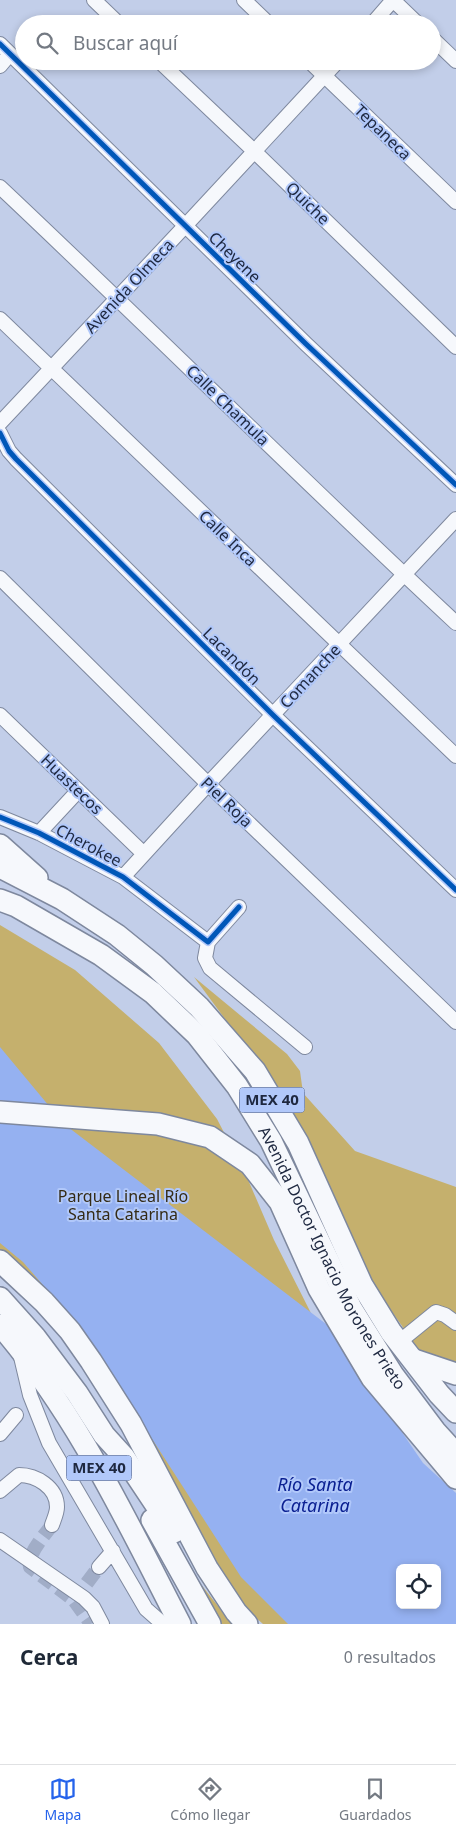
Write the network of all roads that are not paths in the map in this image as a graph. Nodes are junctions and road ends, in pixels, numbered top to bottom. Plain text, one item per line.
1 (94, 0) edge
2 (244, 0) edge
3 (393, 0) edge
4 (110, 15) edge
5 (260, 15) edge
6 (380, 15) edge
7 (409, 15) edge
8 (0, 44) edge
9 (441, 47) edge
10 (10, 54) junction
11 (15, 59) edge
12 (456, 61) edge
13 (0, 66) edge
14 (26, 70) edge
15 (168, 70) edge
16 (319, 70) edge
17 (330, 70) edge
18 (325, 76) junction
19 (254, 151) junction
20 (0, 187) edge
21 (456, 202) edge
22 (185, 226) junction
23 (117, 297) junction
24 (0, 319) edge
25 (456, 346) edge
26 (52, 368) junction
27 (0, 423) edge
28 (0, 433) edge
29 (456, 486) edge
30 (456, 519) edge
31 (404, 575) junction
32 (0, 578) edge
33 (456, 623) edge
34 (339, 644) junction
35 (0, 714) edge
36 (273, 715) junction
37 (456, 756) edge
38 (208, 784) junction
39 (78, 791) junction
40 (0, 817) edge
41 (39, 833) junction
42 (0, 845) edge
43 (144, 854) junction
44 (0, 868) edge
45 (123, 877) junction
46 (456, 890) edge
47 (0, 900) edge
48 (62, 900) junction
49 (239, 908) dead end
50 (208, 942) junction
51 (456, 1022) edge
52 (304, 1047) dead end
53 (0, 1112) edge
54 (0, 1261) edge
55 (0, 1298) edge
56 (456, 1323) edge
57 (0, 1325) edge
58 (399, 1342) junction
59 (18, 1346) junction
60 (414, 1360) junction
61 (456, 1374) edge
62 (456, 1412) edge
63 (16, 1415) dead end
64 (0, 1434) edge
65 (104, 1435) junction
66 (456, 1454) edge
67 (456, 1478) edge
68 (1, 1484) edge
69 (52, 1526) tunnel mouth
70 (0, 1540) edge
71 (113, 1551) junction
72 (99, 1567) tunnel mouth
73 (242, 1618) edge
74 (102, 1624) edge
75 (163, 1624) edge
76 (180, 1624) edge
77 (210, 1624) edge

1 - 4 street
2 - 5 street
3 - 6 street
3 - 7 street
8 - 10 street, Cheyene
9 - 12 street
10 - 11 street, Cheyene
10 - 13 street
14 - 22 street, Cheyene
15 - 19 street, Quiche
16 - 18 street, Tepaneca
17 - 18 street, Avenida Olmeca
18 - 19 street, Avenida Olmeca
18 - 21 street, Tepaneca
19 - 22 street, Avenida Olmeca
19 - 25 street, Quiche
20 - 23 street, Calle Chamula
22 - 23 street, Avenida Olmeca
22 - 29 street, Cheyene
23 - 26 street, Avenida Olmeca
23 - 31 street, Calle Chamula
24 - 26 street, Calle Inca
26 - 27 street, Avenida Olmeca
26 - 34 street, Calle Inca
28 - 36 street, Lacandón
30 - 31 street, Comanche
31 - 33 street, Calle Chamula
31 - 34 street, Comanche
32 - 38 street, Piel Roja
34 - 36 street, Comanche
34 - 37 street, Calle Inca
35 - 39 street, Huastecos
36 - 38 street, Comanche
36 - 46 street, Lacandón
38 - 43 street, Comanche
38 - 51 street, Piel Roja
39 - 41 street
39 - 43 street, Huastecos
40 - 41 street, Cherokee
41 - 45 street, Cherokee
42 - 48 highway
43 - 45 street, Comanche
44 - 48 highway, Avenida Doctor Ignacio Morones Prieto / MEX 40
45 - 50 street, Cherokee
47 - 66 highway, Avenida Doctor Ignacio Morones Prieto / MEX 40
48 - 58 highway, Avenida Doctor Ignacio Morones Prieto / MEX 40
49 - 50 street
50 - 52 street
53 - 67 highway
54 - 73 highway
55 - 65 highway
56 - 58 street
57 - 59 highway, MEX 40
58 - 60 highway, Avenida Doctor Ignacio Morones Prieto / MEX 40
59 - 71 street
59 - 76 highway, MEX 40
60 - 61 highway
60 - 62 highway, Avenida Doctor Ignacio Morones Prieto / MEX 40
63 - 64 street
65 - 73 highway
65 - 77 highway
68 - 69 street
70 - 74 street
71 - 72 street
71 - 75 street

